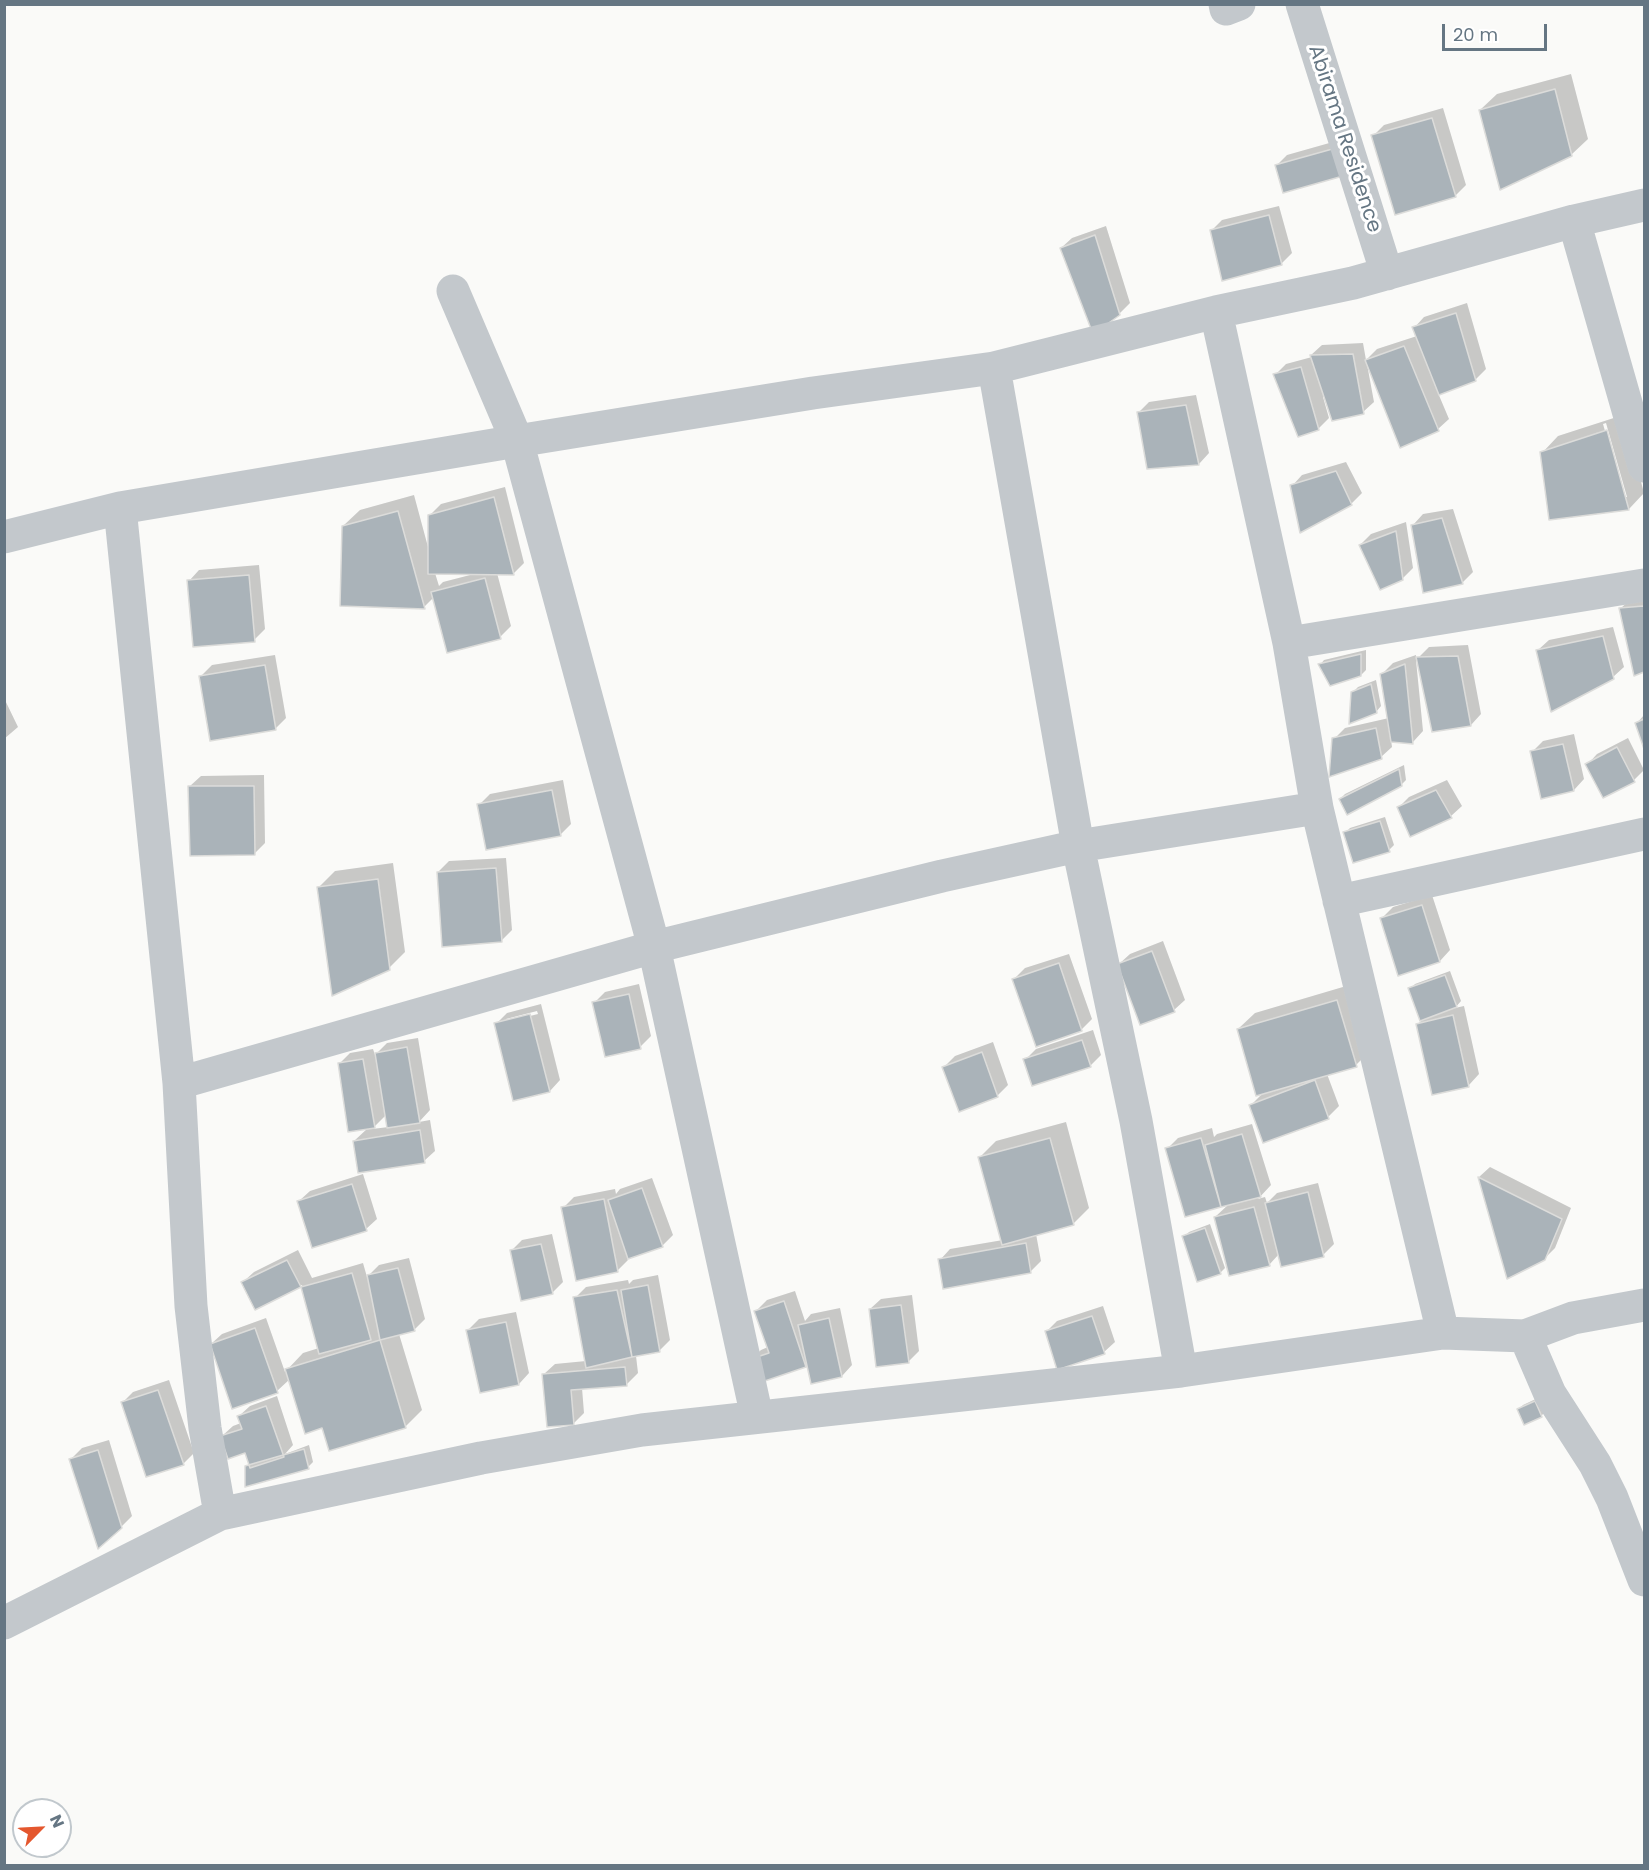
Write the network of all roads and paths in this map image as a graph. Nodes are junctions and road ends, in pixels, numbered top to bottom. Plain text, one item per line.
1 (1225, 4) edge
2 (1239, 4) edge
3 (1302, 4) edge
4 (1644, 205) edge
5 (1574, 220) junction
6 (1387, 274) junction
7 (453, 291) dead end
8 (1216, 312) junction
9 (994, 368) junction
10 (517, 441) junction
11 (1644, 466) edge
12 (120, 508) junction
13 (4, 537) edge
14 (1644, 585) edge
15 (1289, 643) junction
16 (1317, 808) junction
17 (1644, 834) edge
18 (1078, 846) junction
19 (1339, 901) junction
20 (654, 947) junction
21 (179, 1083) junction
22 (1644, 1305) edge
23 (1443, 1333) junction
24 (1525, 1336) junction
25 (1181, 1371) junction
26 (757, 1417) junction
27 (220, 1514) junction
28 (1644, 1581) edge
29 (4, 1623) edge

1 - 2 street
3 - 6 street, Abirama Residence
4 - 5 street
5 - 6 street
5 - 11 street
6 - 8 street
7 - 10 street
8 - 9 street
8 - 15 street
9 - 10 street
9 - 18 street
10 - 12 street
10 - 20 street
12 - 13 street
12 - 21 street
14 - 15 street
15 - 16 street
16 - 18 street
16 - 19 street
17 - 19 street
18 - 20 street
18 - 25 street
19 - 23 street
20 - 21 street
20 - 26 street
21 - 27 street
22 - 24 street
23 - 24 street
23 - 25 street
24 - 28 street
25 - 26 street
26 - 27 street
27 - 29 street

